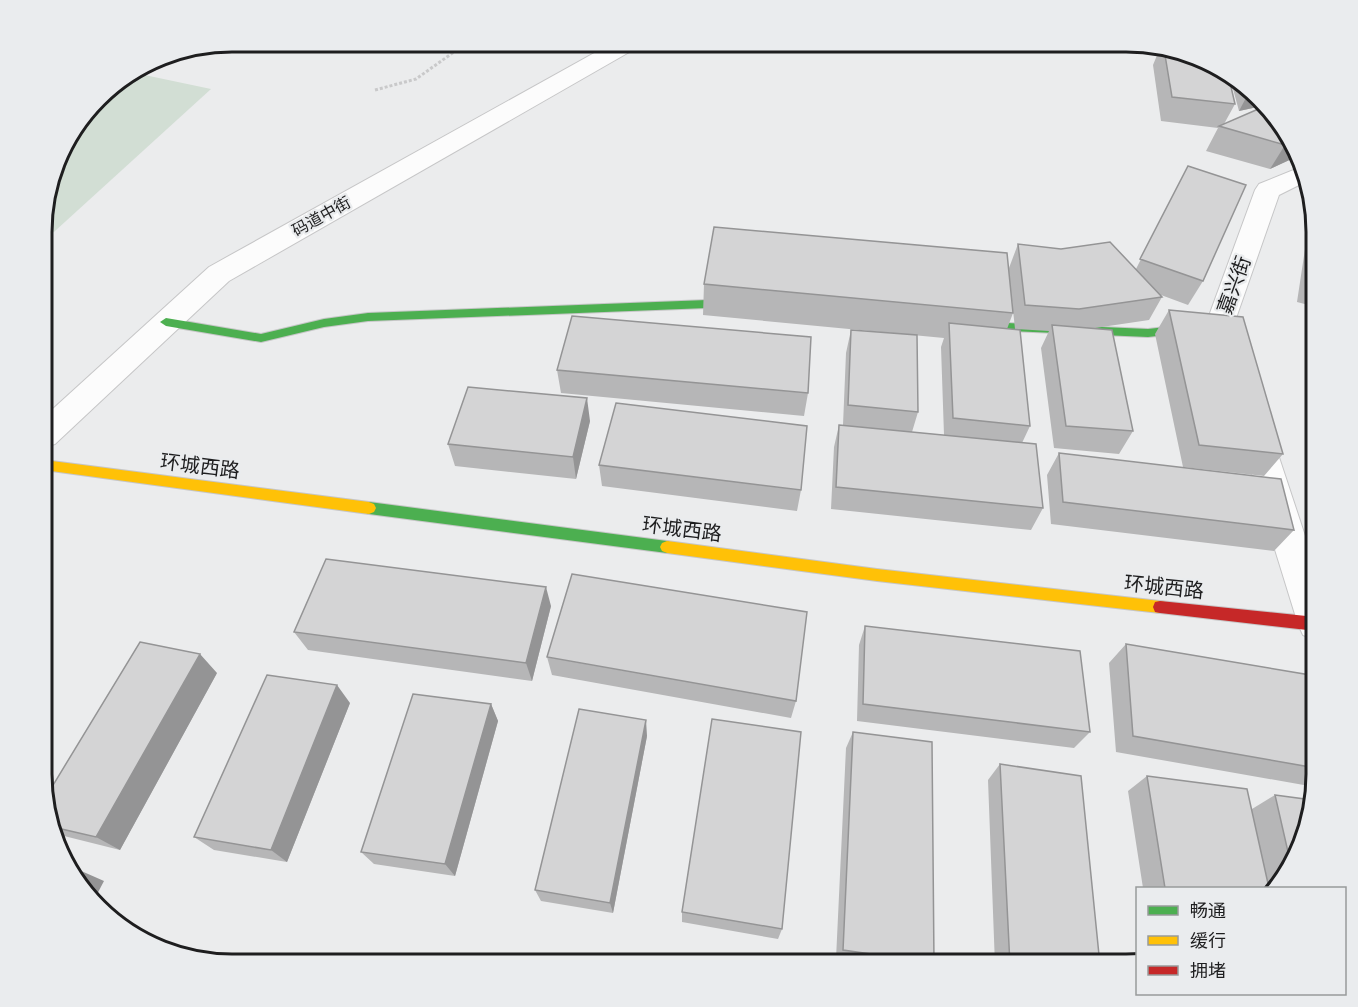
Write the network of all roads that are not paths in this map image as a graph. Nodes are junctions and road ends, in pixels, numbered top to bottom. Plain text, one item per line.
1 (611, 52) edge
2 (1296, 177) edge
3 (764, 309) edge
4 (166, 322) junction
5 (949, 324) edge
6 (1220, 324) junction
7 (52, 427) edge
8 (52, 466) edge
9 (1305, 590) edge
10 (1305, 623) edge

1 - 4 street, 码道中街
2 - 6 street, 嘉兴街
3 - 4 street
4 - 7 street, 码道中街
5 - 6 street
6 - 9 street, 嘉兴街
8 - 10 street, 环城西路

